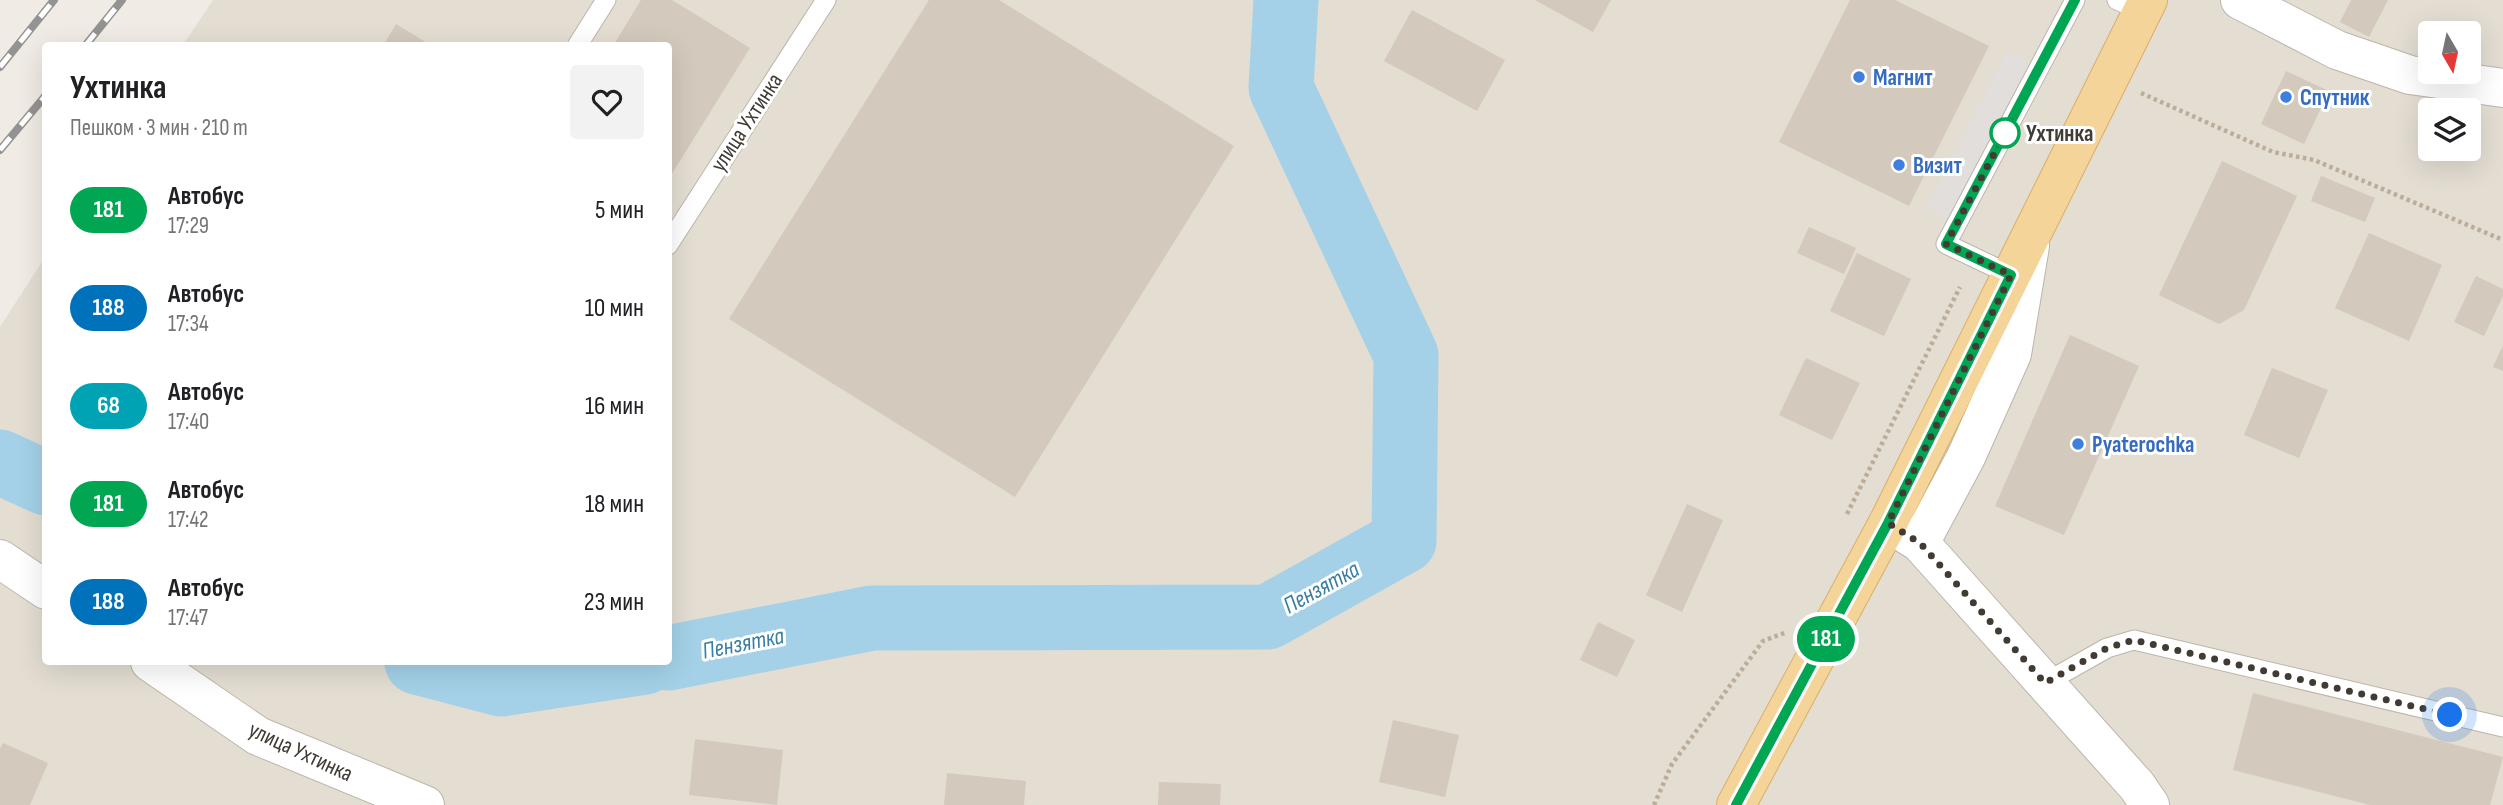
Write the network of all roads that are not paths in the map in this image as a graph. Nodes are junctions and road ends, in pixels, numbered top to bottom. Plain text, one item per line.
1 (606, 0) edge
2 (826, 0) edge
3 (2075, 0) edge
4 (2240, 0) edge
5 (2136, 4) edge
6 (580, 42) edge
7 (2503, 88) edge
8 (2032, 231) junction
9 (672, 239) edge
10 (2011, 275) junction
11 (1888, 523) junction
12 (1920, 543) junction
13 (0, 559) edge
14 (42, 587) edge
15 (154, 665) edge
16 (2045, 683) junction
17 (2503, 727) edge
18 (2139, 799) edge
19 (425, 805) edge
20 (1736, 805) edge

1 - 6 lane
2 - 9 lane, улица Ухтинка
3 - 10 lane
4 - 7 street
5 - 8 main road
8 - 10 main road
8 - 12 street
10 - 11 main road
11 - 12 street
11 - 20 main road
12 - 16 street
13 - 14 street
15 - 19 street, улица Ухтинка
16 - 17 lane
16 - 18 street

